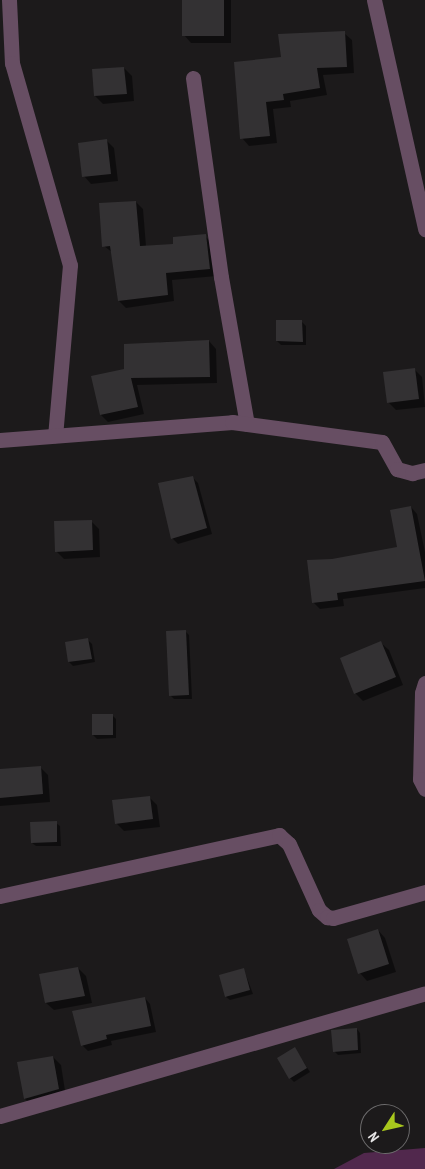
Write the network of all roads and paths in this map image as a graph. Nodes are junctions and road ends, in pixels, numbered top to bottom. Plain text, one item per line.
1 (9, 0) edge
2 (374, 0) edge
3 (193, 78) dead end
4 (425, 229) edge
5 (247, 424) junction
6 (55, 435) junction
7 (0, 440) edge
8 (425, 470) edge
9 (425, 683) edge
10 (425, 789) edge
11 (425, 892) edge
12 (0, 896) edge
13 (425, 993) edge
14 (0, 1116) edge

1 - 6 street
2 - 4 street
3 - 5 street
5 - 6 street
5 - 8 street
6 - 7 street
9 - 10 street
11 - 12 street
13 - 14 street

